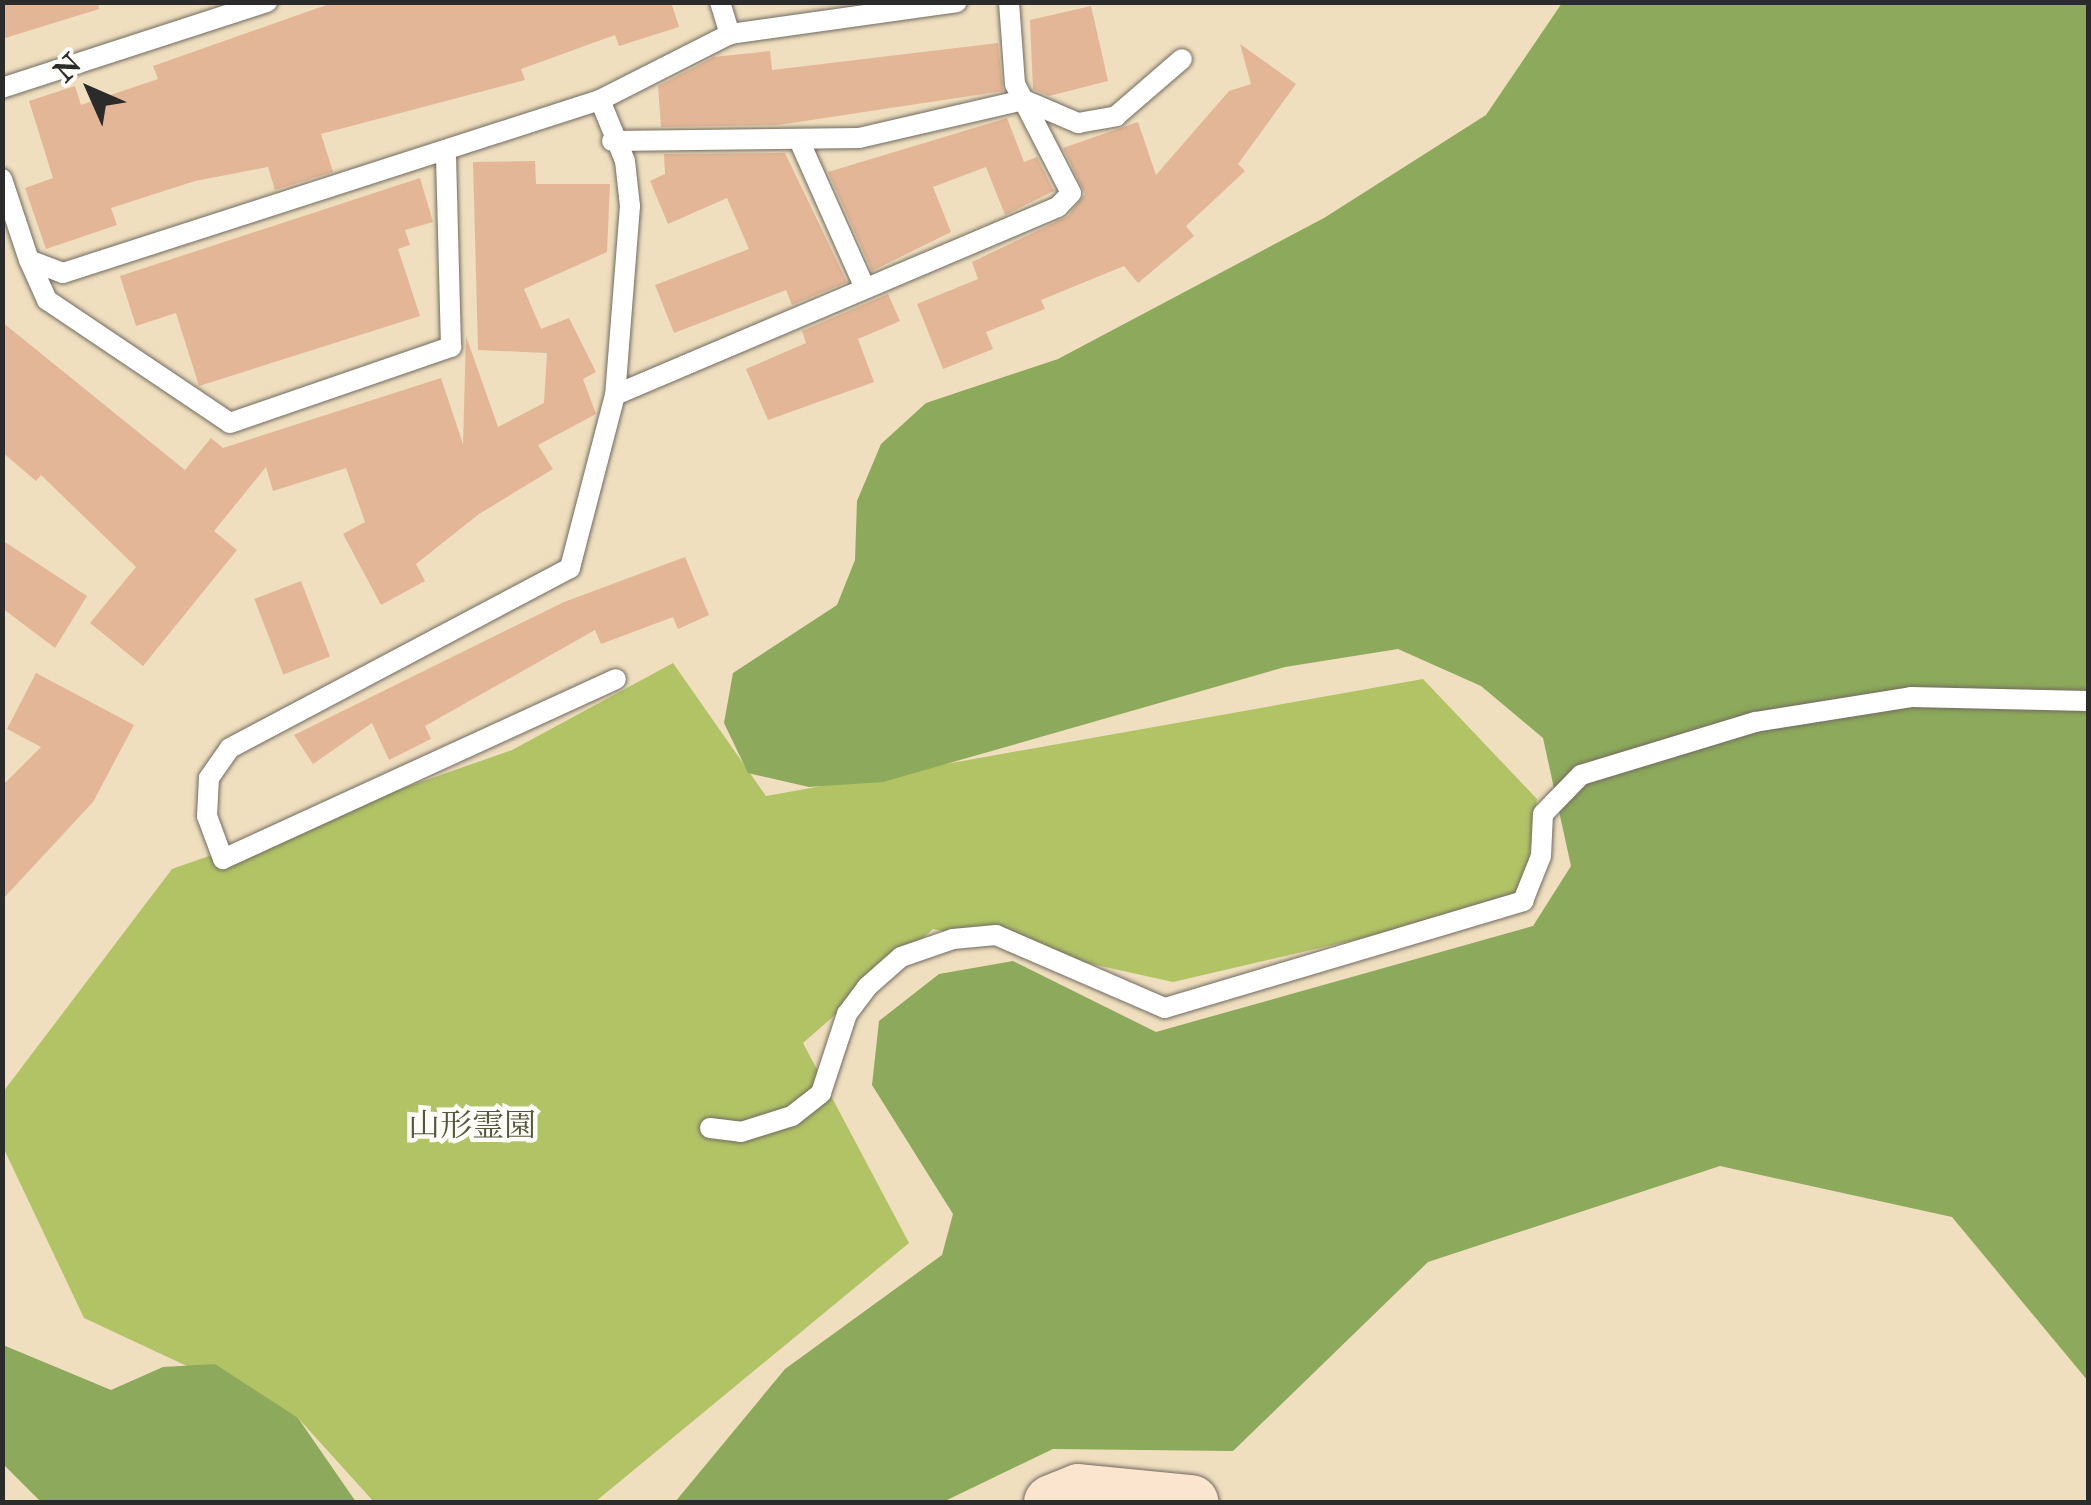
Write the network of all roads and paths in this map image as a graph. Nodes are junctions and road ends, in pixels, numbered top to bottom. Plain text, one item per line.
1 (266, 2) edge
2 (720, 2) edge
3 (956, 2) edge
4 (1009, 2) edge
5 (730, 34) junction
6 (1182, 59) dead end
7 (2, 88) edge
8 (600, 100) junction
9 (1024, 100) junction
10 (612, 140) junction
11 (799, 140) junction
12 (446, 152) junction
13 (2, 179) edge
14 (29, 260) junction
15 (864, 288) junction
16 (615, 395) junction
17 (616, 679) dead end
18 (2088, 701) edge
19 (710, 1128) dead end
20 (1051, 1502) edge
21 (1190, 1502) edge

1 - 7 lane
2 - 5 lane
3 - 5 lane
4 - 9 lane
5 - 8 lane
6 - 9 lane
8 - 10 lane
8 - 12 lane
9 - 11 lane
9 - 15 lane
10 - 11 lane
10 - 16 lane
11 - 15 lane
12 - 14 lane
12 - 14 lane
13 - 14 lane
15 - 16 lane
16 - 17 lane
18 - 19 lane
20 - 21 street

